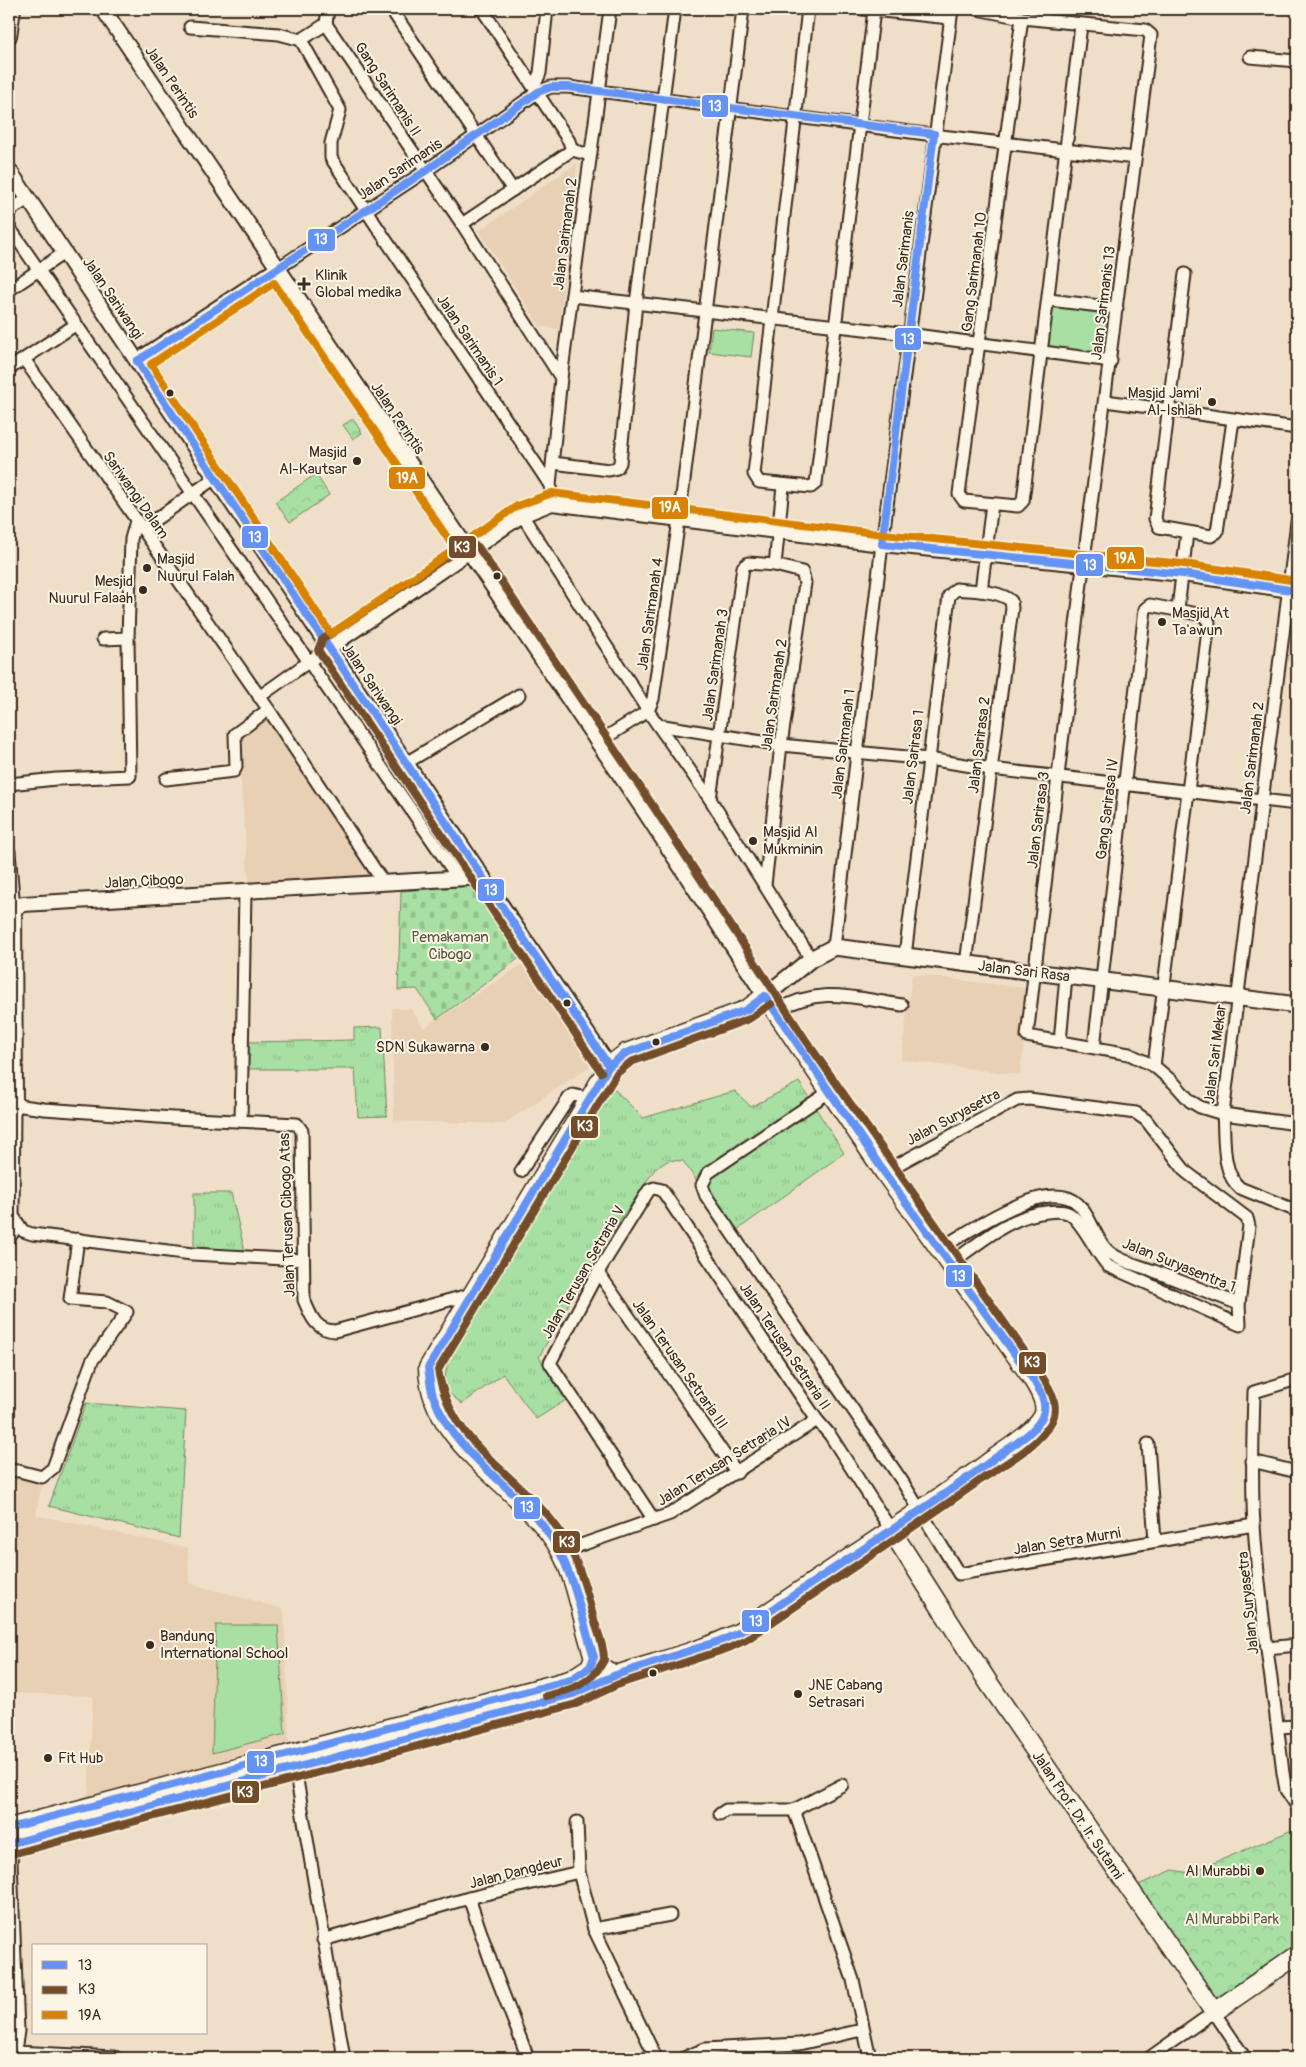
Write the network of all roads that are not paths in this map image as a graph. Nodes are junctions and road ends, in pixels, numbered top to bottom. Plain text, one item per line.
1 (13, 9) edge
2 (103, 9) edge
3 (328, 9) edge
4 (391, 9) edge
5 (482, 9) edge
6 (547, 9) edge
7 (610, 9) edge
8 (675, 9) edge
9 (743, 9) edge
10 (808, 9) edge
11 (868, 9) edge
12 (977, 9) edge
13 (951, 13) edge
14 (1022, 18) junction
15 (326, 24) junction
16 (1082, 25) junction
17 (190, 27) dead end
18 (9, 36) edge
19 (301, 40) junction
20 (1250, 57) dead end
21 (1297, 61) edge
22 (536, 89) junction
23 (599, 91) junction
24 (662, 99) junction
25 (729, 108) junction
26 (795, 117) junction
27 (858, 124) junction
28 (934, 134) junction
29 (476, 136) junction
30 (1006, 143) junction
31 (572, 150) junction
32 (1067, 150) junction
33 (590, 154) junction
34 (1135, 158) junction
35 (9, 170) edge
36 (424, 172) junction
37 (513, 190) junction
38 (28, 199) junction
39 (366, 210) junction
40 (9, 211) edge
41 (462, 224) junction
42 (9, 227) edge
43 (64, 253) junction
44 (277, 269) junction
45 (37, 271) junction
46 (1185, 274) dead end
47 (9, 290) edge
48 (572, 296) junction
49 (1049, 300) junction
50 (636, 303) junction
51 (1117, 308) junction
52 (704, 311) junction
53 (770, 318) junction
54 (75, 325) junction
55 (835, 326) junction
56 (908, 334) junction
57 (980, 344) junction
58 (1041, 353) junction
59 (24, 359) junction
60 (137, 361) junction
61 (1111, 362) junction
62 (9, 369) edge
63 (560, 378) junction
64 (1106, 401) junction
65 (1168, 410) junction
66 (1233, 420) junction
67 (1297, 428) edge
68 (553, 463) junction
69 (215, 478) junction
70 (550, 485) junction
71 (783, 486) junction
72 (193, 494) junction
73 (552, 503) junction
74 (992, 504) junction
75 (522, 515) junction
76 (679, 520) junction
77 (1297, 522) edge
78 (139, 525) junction
79 (777, 531) junction
80 (1187, 533) junction
81 (882, 544) junction
82 (470, 553) junction
83 (985, 553) junction
84 (1084, 563) junction
85 (775, 565) junction
86 (1183, 574) junction
87 (981, 591) junction
88 (1293, 591) edge
89 (1178, 609) junction
90 (128, 638) junction
91 (103, 639) dead end
92 (328, 648) junction
93 (310, 660) junction
94 (519, 695) dead end
95 (259, 696) junction
96 (268, 710) junction
97 (648, 711) junction
98 (658, 725) junction
99 (720, 735) junction
100 (597, 744) junction
101 (782, 745) junction
102 (857, 754) junction
103 (928, 760) junction
104 (406, 763) junction
105 (991, 769) junction
106 (1058, 777) junction
107 (166, 779) dead end
108 (9, 784) edge
109 (1125, 784) junction
110 (1189, 791) junction
111 (710, 799) junction
112 (1262, 800) junction
113 (1297, 804) edge
114 (9, 852) edge
115 (483, 877) junction
116 (458, 878) junction
117 (383, 882) junction
118 (10, 886) edge
119 (765, 886) junction
120 (245, 892) junction
121 (14, 908) junction
122 (834, 947) junction
123 (905, 956) junction
124 (811, 959) junction
125 (966, 964) junction
126 (1034, 972) junction
127 (1066, 976) junction
128 (1101, 980) junction
129 (1165, 988) junction
130 (765, 996) junction
131 (1237, 997) junction
132 (902, 1005) dead end
133 (1297, 1005) edge
134 (776, 1011) junction
135 (1065, 1043) junction
136 (1094, 1048) junction
137 (609, 1066) junction
138 (1154, 1066) junction
139 (829, 1092) junction
140 (591, 1099) junction
141 (13, 1109) edge
142 (1223, 1114) junction
143 (241, 1121) junction
144 (1297, 1124) edge
145 (521, 1171) dead end
146 (884, 1172) junction
147 (649, 1190) joint
148 (1297, 1210) edge
149 (17, 1225) junction
150 (9, 1239) edge
151 (78, 1239) junction
152 (940, 1248) junction
153 (302, 1260) junction
154 (951, 1263) junction
155 (598, 1272) junction
156 (472, 1294) junction
157 (1239, 1304) junction
158 (1240, 1325) joint
159 (1297, 1379) edge
160 (817, 1420) junction
161 (1148, 1444) dead end
162 (1252, 1461) junction
163 (9, 1470) edge
164 (1297, 1472) edge
165 (737, 1473) junction
166 (921, 1510) junction
167 (654, 1520) junction
168 (1254, 1525) junction
169 (891, 1530) junction
170 (1155, 1541) junction
171 (561, 1552) junction
172 (1297, 1645) edge
173 (1267, 1648) junction
174 (594, 1657) junction
175 (615, 1676) junction
176 (1297, 1726) edge
177 (1278, 1727) junction
178 (295, 1768) junction
179 (842, 1785) dead end
180 (1297, 1806) edge
181 (794, 1810) junction
182 (720, 1814) dead end
183 (577, 1822) dead end
184 (10, 1838) edge
185 (579, 1872) junction
186 (470, 1898) junction
187 (670, 1915) dead end
188 (594, 1929) junction
189 (323, 1940) junction
190 (1297, 1955) edge
191 (1214, 2012) junction
192 (862, 2030) junction
193 (15, 2055) edge
194 (115, 2057) edge
195 (344, 2058) edge
196 (528, 2058) edge
197 (656, 2058) edge
198 (684, 2058) edge
199 (870, 2058) edge
200 (1149, 2058) edge
201 (1245, 2058) edge

1 - 18 street
2 - 44 street, Jalan Perintis
3 - 15 street
4 - 29 street
5 - 22 street
6 - 22 street
7 - 23 street, Jalan Sarimanah 2
8 - 24 street
9 - 25 street
10 - 26 street
11 - 13 street
11 - 27 street
12 - 14 street
13 - 28 street, Jalan Sarimanis
14 - 16 street
14 - 30 street, Gang Sarimanah 10
15 - 19 street
15 - 36 street, Gang Sarimanis II
16 - 32 street
16 - 34 street, Jalan Sarimanis 13
17 - 19 street
19 - 39 street, Jalan Sarimanis 1
20 - 21 street
22 - 23 street
22 - 29 street, Jalan Sarimanis
22 - 31 street
23 - 24 street
23 - 33 street, Jalan Sarimanah 2
24 - 25 street
24 - 50 street
25 - 26 street
25 - 52 street, Jalan Sarimanah 4
26 - 27 street
26 - 53 street
27 - 28 street
27 - 55 street
28 - 30 street
28 - 56 street, Jalan Sarimanis
29 - 36 street, Jalan Sarimanis
29 - 37 street
30 - 32 street
30 - 57 street, Gang Sarimanah 10
31 - 33 street
31 - 37 street
32 - 34 street
32 - 49 street
33 - 48 street, Jalan Sarimanah 2
34 - 51 street, Jalan Sarimanis 13
35 - 38 street, Jalan Sariwangi
36 - 39 street, Jalan Sarimanis
36 - 41 street, Gang Sarimanis II
37 - 41 street
38 - 40 street
38 - 43 street, Jalan Sariwangi
39 - 44 street, Jalan Sarimanis
39 - 70 street, Jalan Sarimanis 1
41 - 63 street, Gang Sarimanis II
42 - 45 street
43 - 45 street
43 - 60 street, Jalan Sariwangi
44 - 60 street
44 - 82 street, Jalan Perintis
45 - 47 street
45 - 54 street
46 - 65 street
48 - 50 street
48 - 63 street, Jalan Sarimanah 2
49 - 51 street
49 - 58 street
50 - 52 street
50 - 68 street
51 - 61 street, Jalan Sarimanis 13
52 - 53 street
52 - 76 street, Jalan Sarimanah 4
53 - 55 street
53 - 71 street
54 - 59 street
54 - 72 street
55 - 56 street
55 - 71 street
56 - 57 street
56 - 81 street, Jalan Sarimanis
57 - 58 street
57 - 74 street, Gang Sarimanah 10
58 - 61 street
58 - 74 street, Gang Sarimanah 10
59 - 62 street
59 - 78 street, Sariwangi Dalam
60 - 69 street, Jalan Sariwangi
61 - 64 street, Jalan Sarimanis 13
63 - 68 street, Jalan Sarimanah 2
64 - 65 street
64 - 84 street, Jalan Sarimanis 13
65 - 66 street
65 - 80 street
66 - 67 street
66 - 80 street
68 - 70 street, Jalan Sarimanah 2
69 - 72 street
69 - 92 street, Jalan Sariwangi
70 - 73 street, Jalan Sarimanah 2
71 - 79 street
72 - 78 street
72 - 93 street
73 - 75 street
73 - 76 street
74 - 83 street
75 - 82 street
75 - 97 street
76 - 79 street
76 - 97 street, Jalan Sarimanah 4
77 - 88 street, Jalan Sarimanah 2
78 - 90 street
78 - 95 street, Sariwangi Dalam
79 - 81 street
79 - 85 street
80 - 86 street
81 - 83 street
81 - 102 street, Jalan Sarimanah 1
82 - 92 street
82 - 100 street, Jalan Perintis
83 - 84 street
83 - 87 street
84 - 86 street
84 - 106 street, Jalan Sarirasa 3
85 - 99 street, Jalan Sarimanah 3
85 - 101 street, Jalan Sarimanah 2
86 - 88 street
86 - 89 street
87 - 103 street, Jalan Sarirasa 1
87 - 105 street, Jalan Sarirasa 2
88 - 112 street, Jalan Sarimanah 2
89 - 109 street, Gang Sarirasa IV
89 - 110 street, Gang Sarirasa IV
90 - 91 street
90 - 108 street
92 - 93 street
92 - 104 street, Jalan Sariwangi
93 - 95 street
93 - 116 street
94 - 104 street
95 - 96 street, Sariwangi Dalam
96 - 107 street
96 - 117 street, Sariwangi Dalam
97 - 98 street
97 - 100 street
98 - 99 street
98 - 111 street
99 - 101 street
99 - 111 street, Jalan Sarimanah 3
100 - 130 street, Jalan Perintis
101 - 102 street
101 - 119 street, Jalan Sarimanah 2
102 - 103 street
102 - 122 street, Jalan Sarimanah 1
103 - 105 street
103 - 123 street, Jalan Sarirasa 1
104 - 115 street, Jalan Sariwangi
105 - 106 street
105 - 125 street, Jalan Sarirasa 2
106 - 109 street
106 - 126 street, Jalan Sarirasa 3
109 - 110 street
109 - 128 street, Gang Sarirasa IV
110 - 112 street
110 - 129 street, Gang Sarirasa IV
111 - 119 street
112 - 113 street
112 - 131 street, Jalan Sarimanah 2
114 - 118 street
115 - 116 street, Jalan Cibogo
115 - 137 street, Jalan Sariwangi
116 - 117 street, Jalan Cibogo
117 - 120 street, Jalan Cibogo
118 - 121 street
119 - 124 street
120 - 121 street, Jalan Cibogo
120 - 143 street
121 - 141 street
122 - 123 main road, Jalan Sari Rasa
122 - 124 main road
123 - 125 main road, Jalan Sari Rasa
124 - 130 main road
125 - 126 main road, Jalan Sari Rasa
126 - 127 main road, Jalan Sari Rasa
126 - 135 street, Jalan Sarirasa 3
127 - 128 main road, Jalan Sari Rasa
127 - 135 street
128 - 129 main road, Jalan Sari Rasa
128 - 136 street, Gang Sarirasa IV
129 - 131 main road, Jalan Sari Rasa
129 - 138 street, Gang Sarirasa IV
130 - 134 main road
130 - 137 main road
131 - 133 main road, Jalan Sari Rasa
131 - 142 street, Jalan Sari Mekar
132 - 134 street
134 - 139 main road
135 - 136 street
136 - 138 street
137 - 140 main road
138 - 142 street
139 - 146 main road
139 - 166 street
140 - 145 street
140 - 156 main road
141 - 143 street
141 - 149 street
142 - 144 street
142 - 148 street, Jalan Sari Mekar
143 - 153 street, Jalan Terusan Cibogo Atas
146 - 152 main road
146 - 157 street, Jalan Suryasetra
147 - 155 street, Jalan Terusan Setraria V
147 - 160 street, Jalan Terusan Setraria II
149 - 150 street
149 - 151 street
151 - 153 street
151 - 163 street
152 - 154 main road
152 - 157 street, Jalan Suryasentra 1
153 - 156 street, Jalan Terusan Cibogo Atas
154 - 158 street, Jalan Suryasentra 1
154 - 166 main road
155 - 165 street, Jalan Terusan Setraria III
155 - 167 street, Jalan Terusan Setraria V
156 - 171 main road
157 - 158 street, Jalan Suryasetra
159 - 162 street, Jalan Suryasetra
160 - 165 street, Jalan Terusan Setraria IV
160 - 169 street
161 - 170 street
162 - 164 street
162 - 168 street, Jalan Suryasetra
165 - 167 street, Jalan Terusan Setraria IV
166 - 169 main road
166 - 170 street, Jalan Setra Murni
167 - 171 street, Jalan Terusan Setraria IV
168 - 170 street, Jalan Setra Murni
168 - 173 street, Jalan Suryasetra
169 - 175 main road
169 - 191 main road, Jalan Prof. Dr. Ir. Sutami
171 - 174 main road
172 - 173 street
173 - 177 street, Jalan Suryasetra
174 - 175 main road
174 - 184 main road
175 - 178 main road
176 - 177 street
177 - 180 street, Jalan Suryasetra
178 - 184 main road
178 - 189 street
179 - 181 street
181 - 182 street
181 - 192 street
183 - 185 street
184 - 193 street
185 - 186 street, Jalan Dangdeur
185 - 188 street, Jalan Dangdeur
186 - 189 street, Jalan Dangdeur
186 - 196 street
187 - 188 street
188 - 197 street, Jalan Dangdeur
189 - 195 street
190 - 191 main road
191 - 200 street
191 - 201 street
192 - 198 street
192 - 199 street
193 - 194 street

